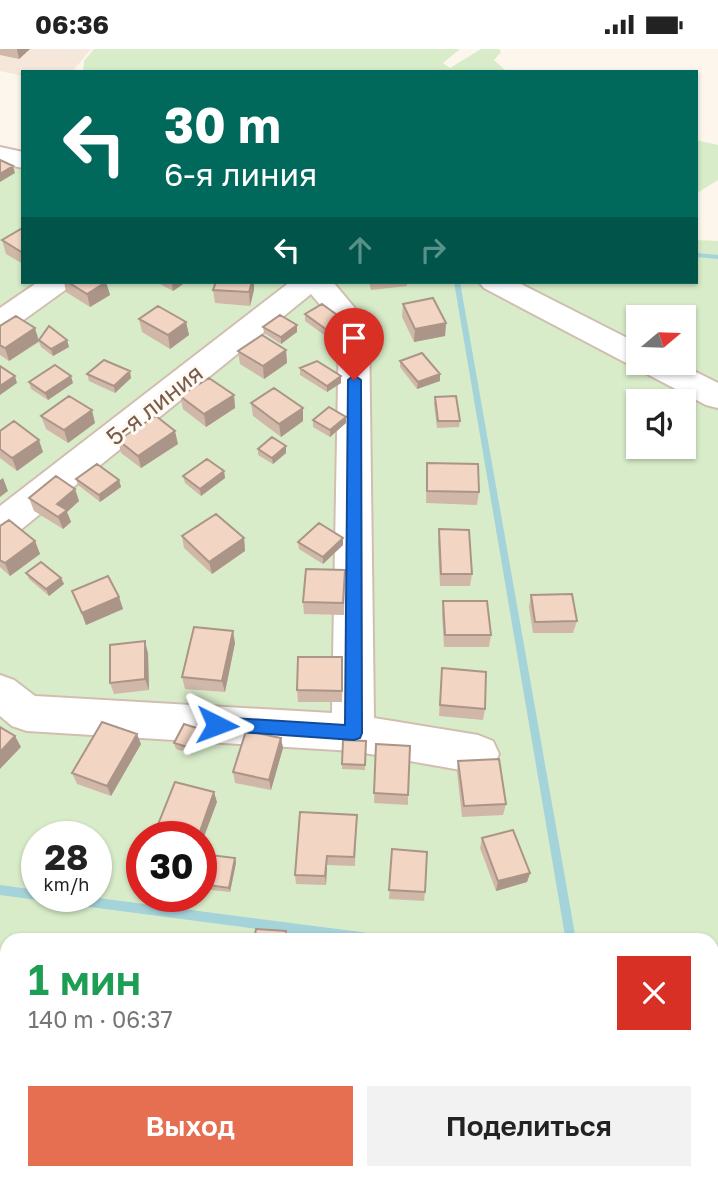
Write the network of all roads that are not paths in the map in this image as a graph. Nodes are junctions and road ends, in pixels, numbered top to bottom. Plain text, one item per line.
1 (0, 155) edge
2 (21, 160) edge
3 (55, 284) edge
4 (305, 284) edge
5 (319, 284) edge
6 (498, 284) edge
7 (0, 322) edge
8 (626, 350) edge
9 (675, 375) edge
10 (718, 397) edge
11 (0, 526) edge
12 (0, 692) edge
13 (354, 733) junction
14 (478, 754) dead end

1 - 2 street
3 - 7 street
4 - 11 street, 5-я линия
5 - 13 street
6 - 8 street
9 - 10 street
12 - 13 street
13 - 14 street

